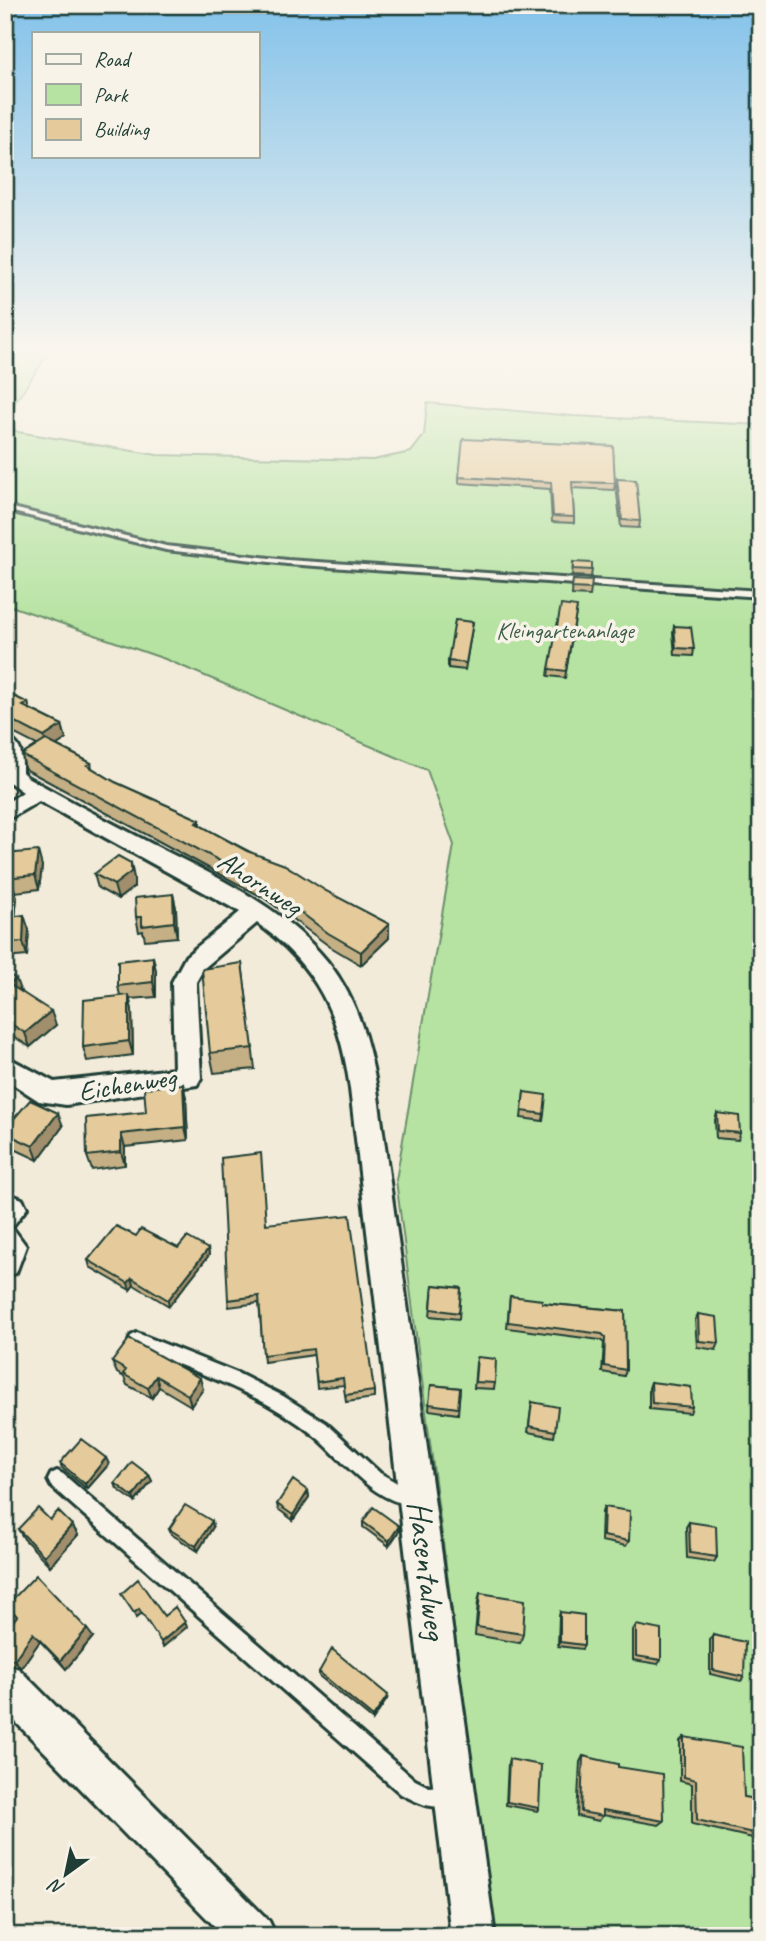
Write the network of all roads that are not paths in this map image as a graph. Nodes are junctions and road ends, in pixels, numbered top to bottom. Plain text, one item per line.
1 (5, 508) edge
2 (761, 594) edge
3 (5, 744) edge
4 (38, 792) junction
5 (5, 814) edge
6 (256, 911) junction
7 (5, 1066) edge
8 (377, 1205) joint
9 (5, 1238) edge
10 (5, 1262) edge
11 (137, 1341) edge
12 (57, 1480) dead end
13 (418, 1495) junction
14 (5, 1683) edge
15 (454, 1794) junction
16 (254, 1936) edge
17 (473, 1936) edge

1 - 2 lane
3 - 4 street, Ahornweg
4 - 5 street
4 - 6 street, Ahornweg
6 - 7 street, Eichenweg
6 - 8 street, Ahornweg
8 - 13 street, Hasentalweg
9 - 10 street
11 - 13 lane
12 - 15 lane
13 - 15 street, Hasentalweg
14 - 16 street
15 - 17 street, Hasentalweg

